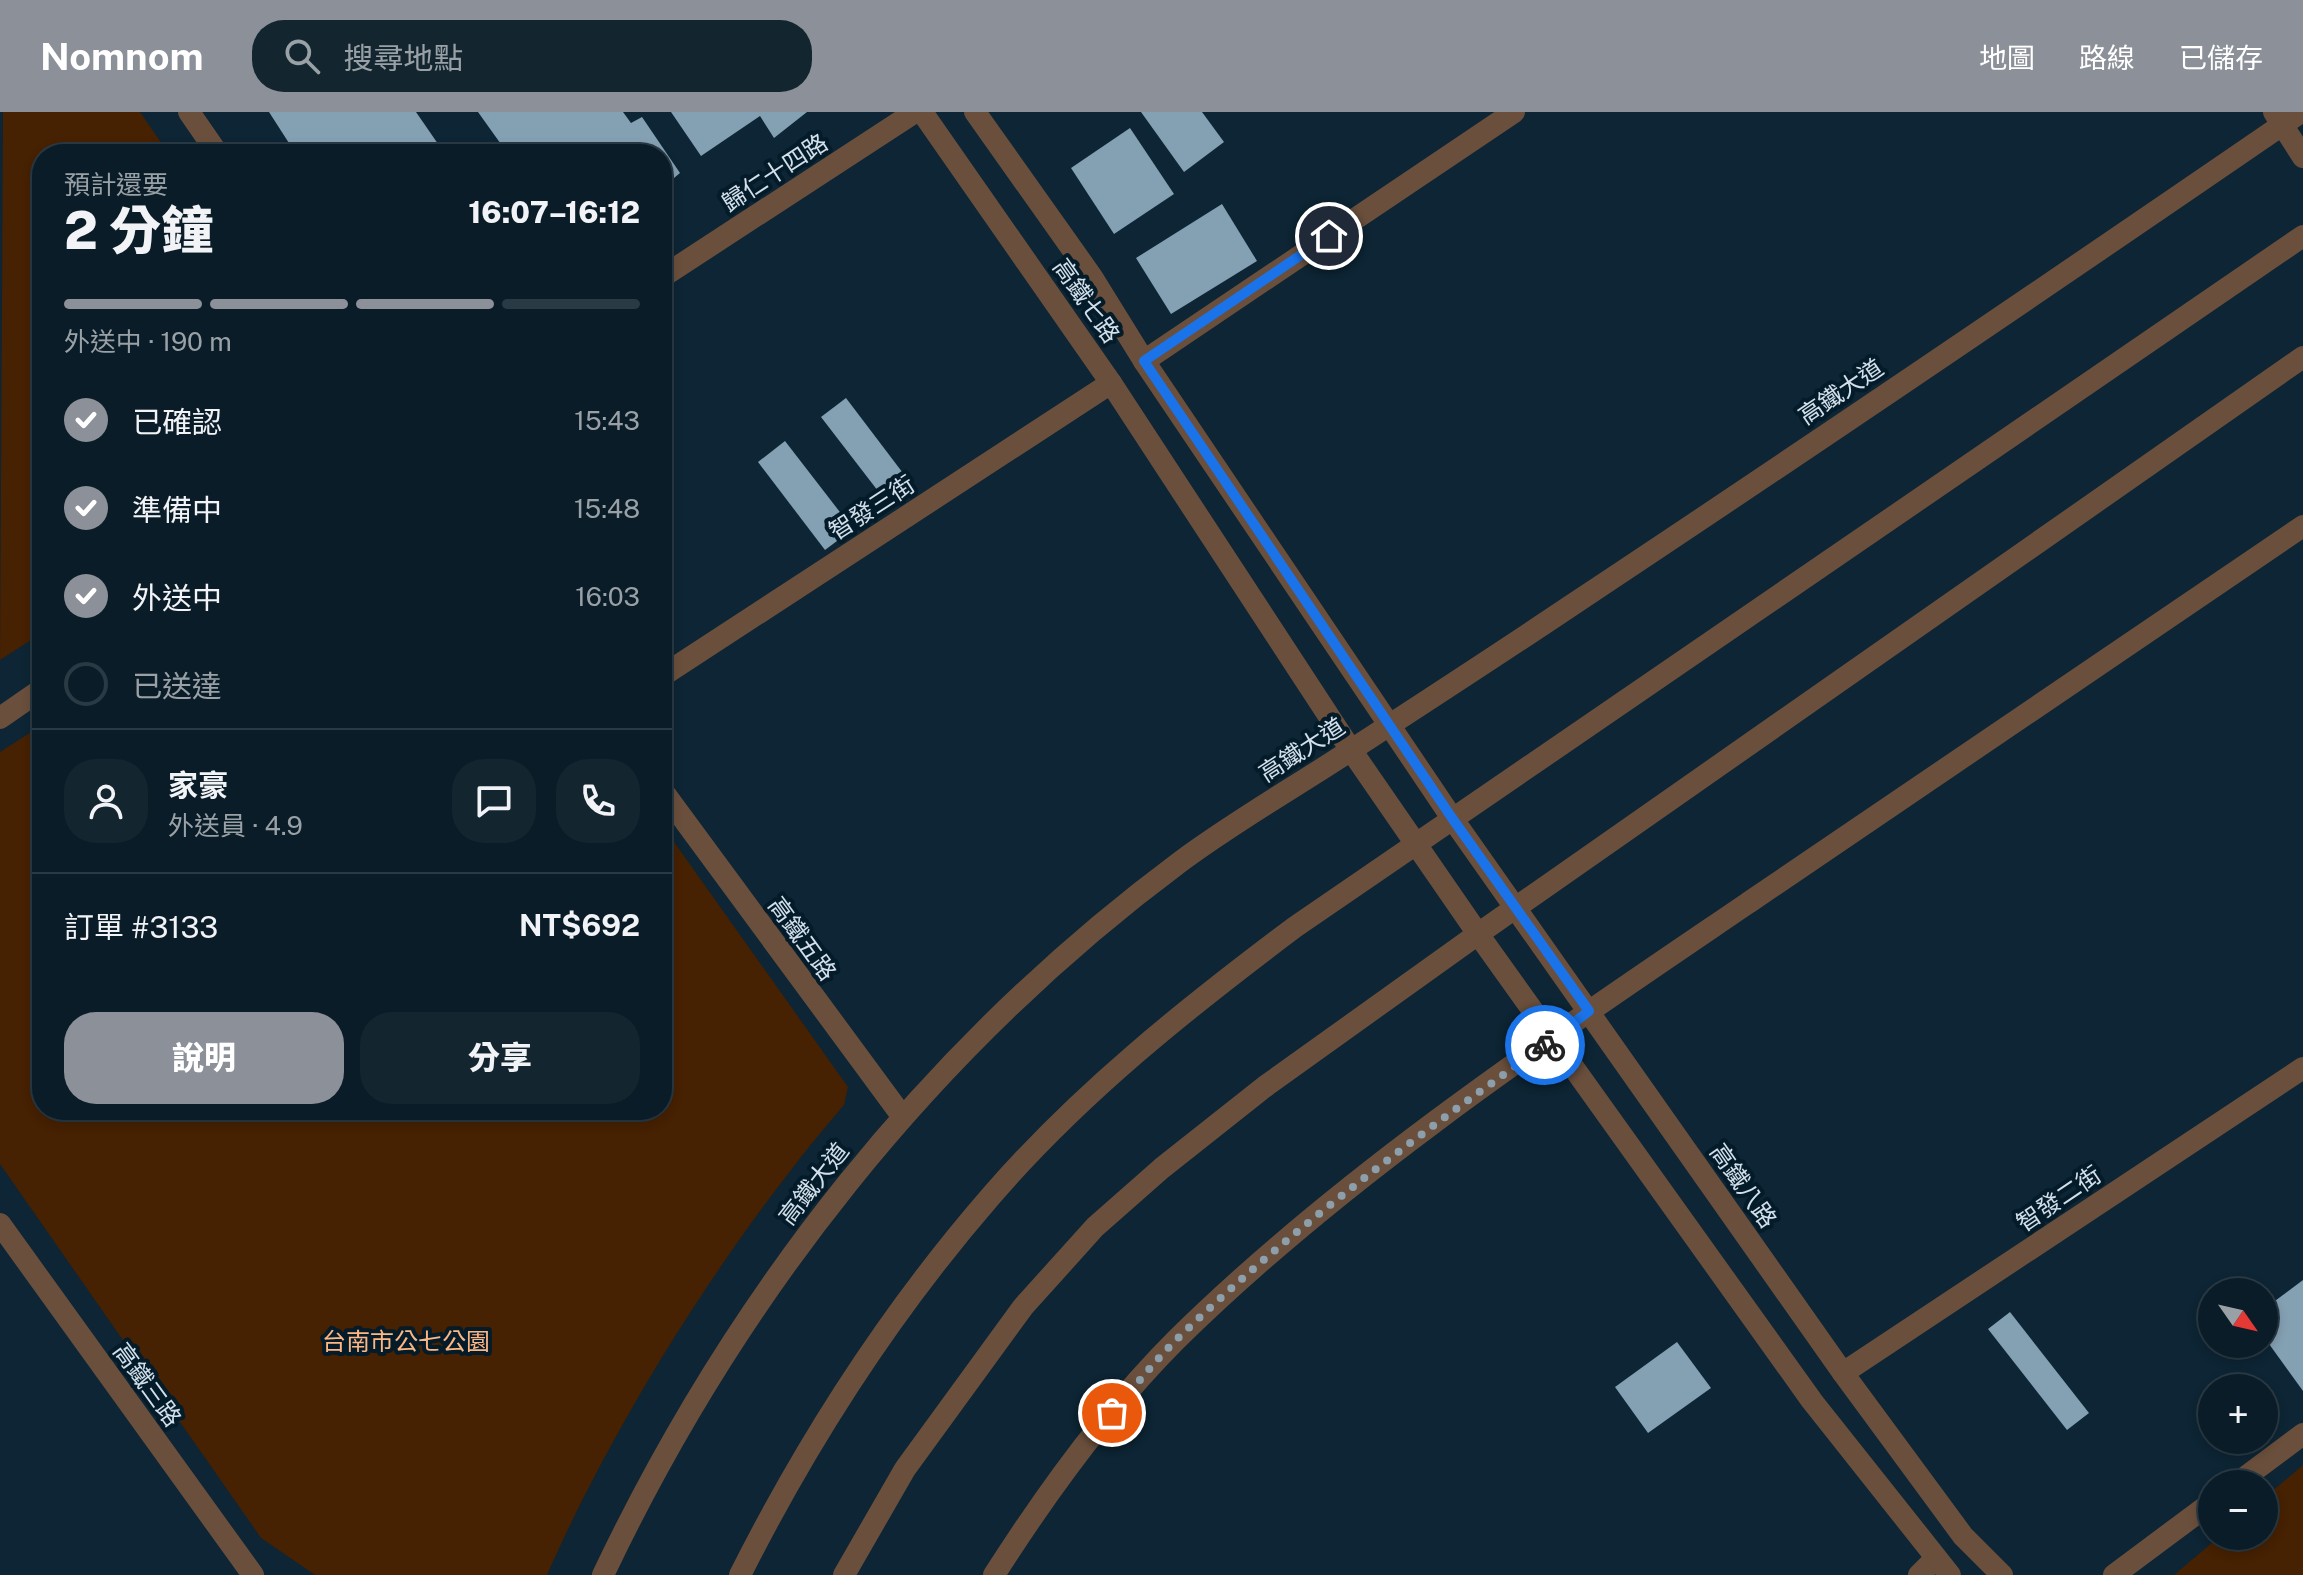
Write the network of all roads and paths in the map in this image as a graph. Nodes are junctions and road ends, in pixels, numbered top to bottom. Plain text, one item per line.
1 (189, 112) edge
2 (915, 112) edge
3 (922, 112) edge
4 (975, 112) edge
5 (1514, 112) edge
6 (2286, 116) edge
7 (2303, 139) edge
8 (211, 144) edge
9 (2303, 157) edge
10 (2303, 236) edge
11 (672, 270) edge
12 (2303, 357) edge
13 (1144, 361) junction
14 (1111, 383) junction
15 (2303, 526) edge
16 (672, 669) edge
17 (32, 696) edge
18 (0, 718) edge
19 (1389, 725) junction
20 (1351, 750) junction
21 (672, 804) edge
22 (1452, 818) junction
23 (1415, 844) junction
24 (1517, 908) junction
25 (1478, 934) junction
26 (1589, 1011) junction
27 (1553, 1040) junction
28 (2303, 1068) edge
29 (902, 1116) junction
30 (0, 1224) edge
31 (1843, 1373) junction
32 (2303, 1434) edge
33 (2255, 1470) edge
34 (2198, 1512) edge
35 (1943, 1567) edge
36 (247, 1573) edge
37 (603, 1575) edge
38 (740, 1575) edge
39 (844, 1575) edge
40 (994, 1575) edge
41 (1919, 1575) edge
42 (2002, 1575) edge
43 (2114, 1575) edge

1 - 8 street
2 - 11 street, 歸仁十四路
3 - 14 street, 高鐵七路
4 - 13 street, 高鐵七路
5 - 13 street
6 - 7 street
6 - 9 street
6 - 19 street, 高鐵大道
10 - 22 street
12 - 24 street
13 - 19 street, 高鐵七路
14 - 16 street, 智發三街
14 - 20 street, 高鐵七路
15 - 26 street
17 - 18 street
19 - 20 street, 高鐵大道
19 - 22 street, 高鐵七路
20 - 23 street, 高鐵七路
20 - 29 street, 高鐵大道
21 - 29 street, 高鐵五路
22 - 23 street
22 - 24 street, 高鐵八路
23 - 25 street
23 - 38 street
24 - 25 street
24 - 26 street, 高鐵八路
25 - 27 street
25 - 39 street
26 - 27 street
26 - 31 street, 高鐵八路
27 - 35 street
27 - 40 street
28 - 31 street, 智發二街
29 - 37 street, 高鐵大道
30 - 36 street, 高鐵三路
31 - 42 street, 高鐵八路
32 - 33 street
34 - 43 street
35 - 41 street

